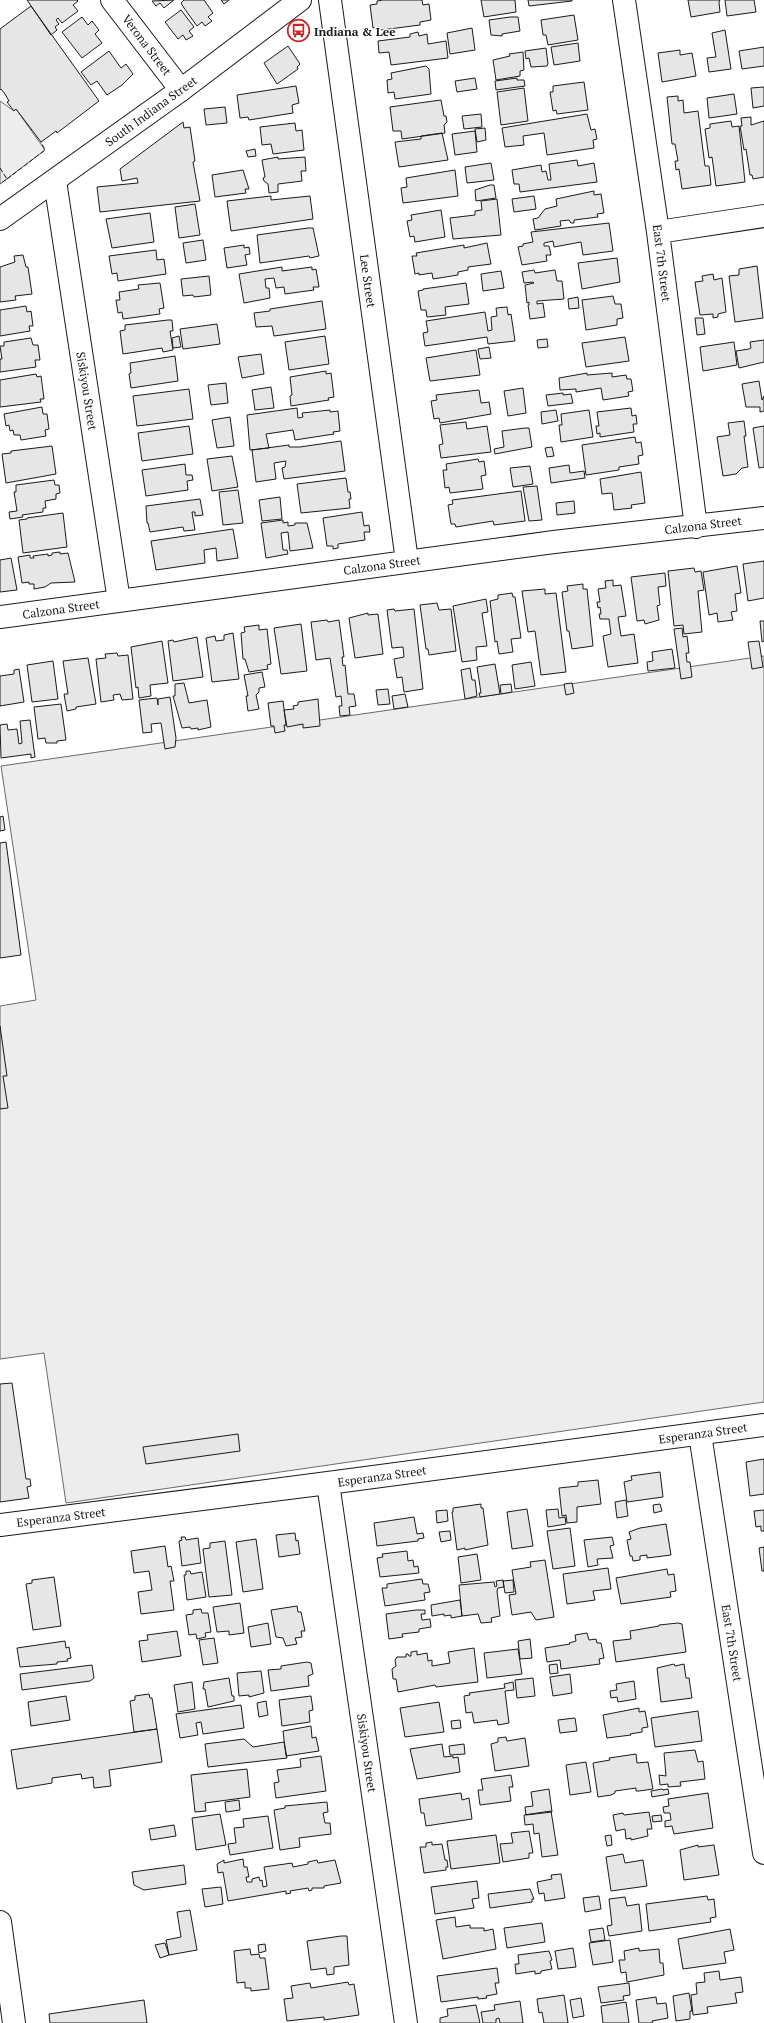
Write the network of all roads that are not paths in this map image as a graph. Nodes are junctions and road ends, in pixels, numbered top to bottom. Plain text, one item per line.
1 (112, 0) edge
2 (300, 0) edge
3 (330, 0) edge
4 (624, 0) edge
5 (181, 90) junction
6 (55, 181) junction
7 (764, 216) edge
8 (0, 219) edge
9 (658, 232) junction
10 (764, 518) edge
11 (696, 527) junction
12 (407, 561) junction
13 (119, 601) junction
14 (0, 617) edge
15 (764, 1425) edge
16 (700, 1434) junction
17 (328, 1483) junction
18 (0, 1525) edge
19 (764, 1853) edge
20 (0, 1922) edge
21 (14, 2023) edge
22 (406, 2023) edge

1 - 5 street, Verona Street
2 - 5 street, South Indiana Street
3 - 12 street, Lee Street
4 - 9 street, East 7th Street
5 - 6 street, South Indiana Street
6 - 8 street, South Indiana Street
6 - 13 street, Siskiyou Street
7 - 9 street
9 - 11 street, East 7th Street
10 - 11 street, Calzona Street
11 - 12 street, Calzona Street
12 - 13 street, Calzona Street
13 - 14 street, Calzona Street
15 - 16 street, Esperanza Street
16 - 17 street, Esperanza Street
16 - 19 street, East 7th Street
17 - 18 street, Esperanza Street
17 - 22 street, Siskiyou Street
20 - 21 street

